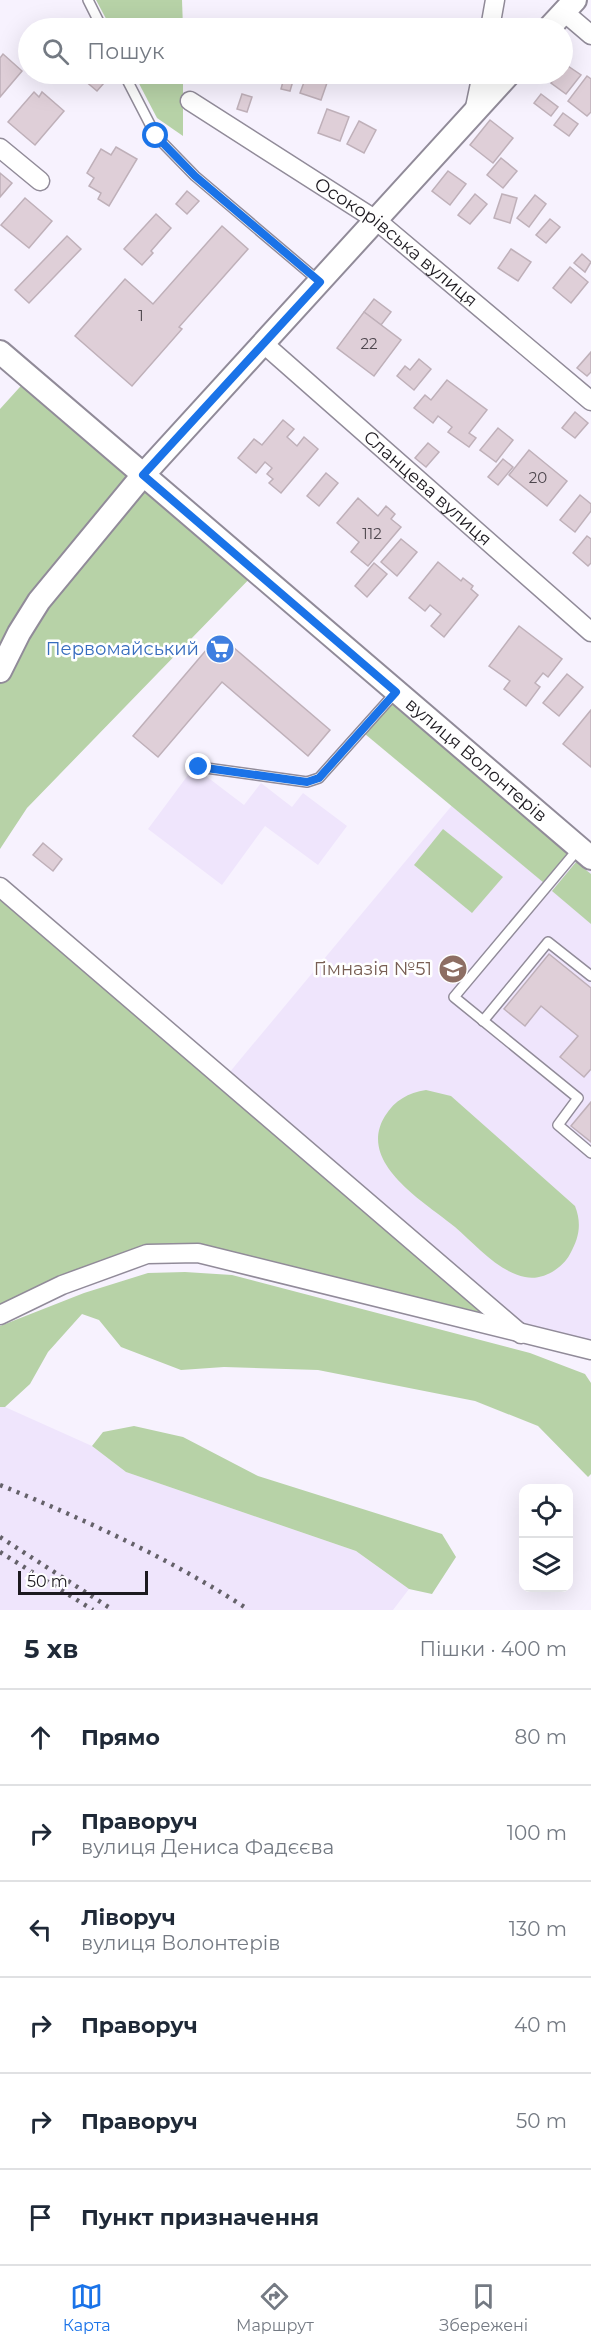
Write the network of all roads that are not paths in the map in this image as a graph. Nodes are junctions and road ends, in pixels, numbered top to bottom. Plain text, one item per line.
1 (88, 0) edge
2 (495, 0) edge
3 (97, 18) edge
4 (492, 18) edge
5 (573, 22) edge
6 (591, 35) edge
7 (129, 84) edge
8 (480, 84) edge
9 (500, 84) edge
10 (190, 101) dead end
11 (474, 112) junction
12 (0, 147) edge
13 (40, 181) dead end
14 (376, 220) junction
15 (320, 282) junction
16 (264, 344) junction
17 (0, 352) edge
18 (591, 401) edge
19 (143, 475) junction
20 (591, 632) edge
21 (0, 671) edge
22 (396, 692) junction
23 (199, 767) dead end
24 (585, 853) edge
25 (0, 887) edge
26 (591, 976) edge
27 (483, 1021) junction
28 (591, 1153) edge
29 (0, 1315) edge
30 (521, 1334) junction
31 (591, 1350) edge

1 - 3 lane
2 - 4 street
5 - 6 street
7 - 15 lane
8 - 11 street
9 - 11 street
10 - 14 street, Осокорівська вулиця
11 - 14 street
12 - 13 street
14 - 15 street
14 - 18 street, Осокорівська вулиця
15 - 16 street
16 - 19 street
16 - 20 street, Сланцева вулиця
17 - 19 street, вулиця Волонтерів
19 - 21 street
19 - 22 street, вулиця Волонтерів
22 - 23 lane
22 - 24 street, вулиця Волонтерів
24 - 27 lane
25 - 30 street
26 - 27 lane
27 - 28 lane
29 - 30 street
30 - 31 street

